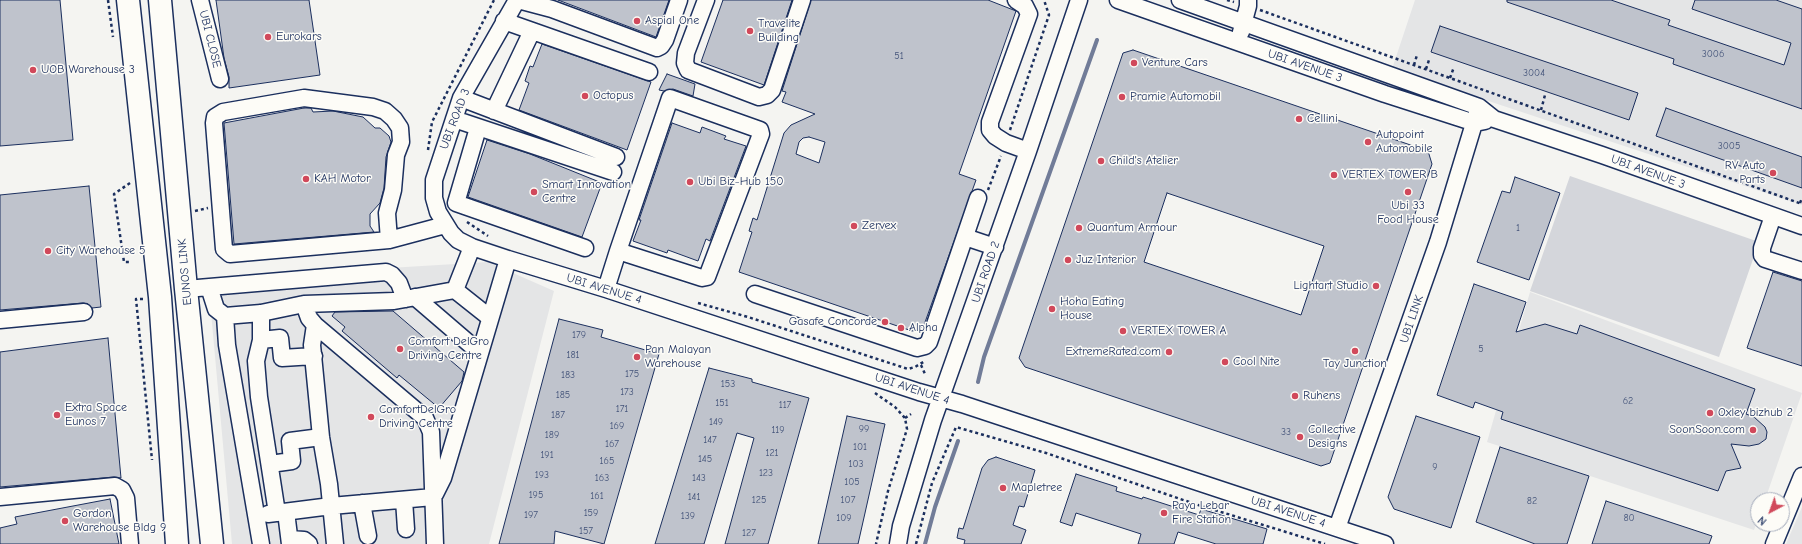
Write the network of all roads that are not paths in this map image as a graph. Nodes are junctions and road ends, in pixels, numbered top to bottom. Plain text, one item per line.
1 (128, 0) edge
2 (160, 0) edge
3 (200, 0) edge
4 (518, 0) edge
5 (679, 0) edge
6 (706, 0) edge
7 (802, 0) edge
8 (1016, 0) edge
9 (1079, 0) edge
10 (1118, 0) edge
11 (1170, 0) edge
12 (1180, 0) edge
13 (554, 4) edge
14 (1247, 9) edge
15 (1164, 16) junction
16 (504, 21) junction
17 (532, 32) junction
18 (1238, 43) junction
19 (649, 72) dead end
20 (220, 79) dead end
21 (461, 98) junction
22 (1479, 107) junction
23 (494, 112) junction
24 (454, 119) junction
25 (1494, 119) junction
26 (1475, 123) junction
27 (478, 128) junction
28 (1028, 150) junction
29 (982, 196) road end
30 (1773, 216) junction
31 (445, 225) junction
32 (1802, 226) edge
33 (965, 237) junction
34 (389, 240) junction
35 (472, 247) junction
36 (995, 247) junction
37 (585, 248) dead end
38 (618, 251) junction
39 (508, 259) junction
40 (1802, 271) edge
41 (209, 287) junction
42 (186, 288) junction
43 (606, 289) junction
44 (455, 290) junction
45 (755, 294) dead end
46 (410, 298) junction
47 (304, 304) junction
48 (84, 312) dead end
49 (261, 313) junction
50 (225, 316) junction
51 (489, 316) junction
52 (0, 320) edge
53 (315, 324) junction
54 (261, 340) junction
55 (479, 352) junction
56 (314, 356) junction
57 (940, 398) junction
58 (321, 437) junction
59 (270, 464) junction
60 (1802, 476) edge
61 (0, 497) edge
62 (433, 497) junction
63 (404, 500) junction
64 (362, 503) junction
65 (331, 506) junction
66 (281, 512) junction
67 (256, 515) junction
68 (1337, 528) junction
69 (406, 529) dead end
70 (368, 536) dead end
71 (290, 541) edge
72 (130, 544) edge
73 (177, 544) edge
74 (212, 544) edge
75 (260, 544) edge
76 (309, 544) edge
77 (335, 544) edge
78 (435, 544) edge
79 (898, 544) edge
80 (1385, 544) edge
81 (1774, 544) edge

1 - 73 highway
2 - 42 highway, EUNOS LINK
3 - 20 street, UBI CLOSE
4 - 13 street
4 - 16 street, UBI ROAD 3
5 - 13 street
6 - 7 street
8 - 28 street
9 - 28 street, UBI ROAD 2
10 - 15 street, UBI AVENUE 3
11 - 15 street
12 - 14 street, UBI AVENUE 3
14 - 18 street
14 - 22 street, UBI AVENUE 3
15 - 18 street, UBI AVENUE 3
16 - 17 street
16 - 21 street, UBI ROAD 3
17 - 19 street
17 - 23 street
18 - 26 street, UBI AVENUE 3
21 - 23 street
21 - 24 street, UBI ROAD 3
22 - 25 street, UBI AVENUE 3
22 - 26 street, UBI LINK
23 - 27 street
24 - 27 street
24 - 31 street, UBI ROAD 3
25 - 26 street
25 - 30 street, UBI AVENUE 3
26 - 68 street, UBI LINK
27 - 37 street
28 - 36 street, UBI ROAD 2
29 - 33 street
30 - 32 street, UBI AVENUE 3
30 - 40 street
31 - 34 street
31 - 35 street, UBI AVENUE 4
33 - 36 street
33 - 45 street
34 - 34 street
35 - 39 street, UBI AVENUE 4
35 - 44 street
36 - 57 street, UBI ROAD 2
38 - 38 street
38 - 43 street
39 - 43 street, UBI AVENUE 4
39 - 51 street
41 - 42 street
41 - 46 street
41 - 50 street
42 - 74 highway, EUNOS LINK
43 - 57 street, UBI AVENUE 4
44 - 46 street
44 - 51 street
46 - 47 street
46 - 55 street
47 - 49 street
47 - 53 street
48 - 52 street
49 - 50 street
49 - 54 street
50 - 67 street
51 - 55 street
53 - 56 street
53 - 62 street
54 - 56 street
54 - 59 street
55 - 62 street
56 - 58 street
57 - 68 street, UBI AVENUE 4
57 - 79 street, UBI ROAD 2
58 - 59 street
58 - 65 street
59 - 66 street
60 - 81 street
61 - 72 street
62 - 63 street
62 - 78 street
63 - 64 street
63 - 69 street
64 - 65 street
64 - 70 street
65 - 66 street
65 - 77 street
66 - 67 street
66 - 71 street
67 - 75 street
68 - 80 street, UBI AVENUE 4
71 - 76 street

